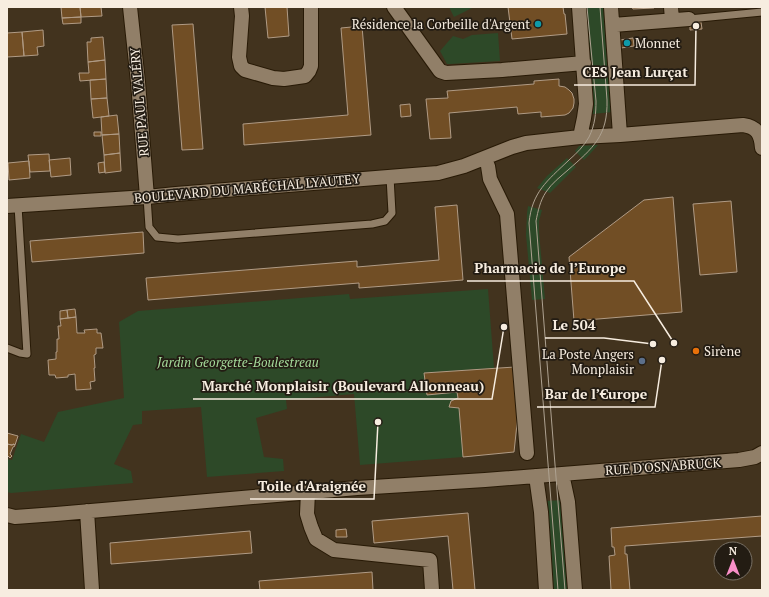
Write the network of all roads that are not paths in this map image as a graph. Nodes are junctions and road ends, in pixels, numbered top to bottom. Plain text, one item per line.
1 (130, 7) edge
2 (241, 7) edge
3 (311, 7) edge
4 (394, 7) edge
5 (579, 7) edge
6 (611, 7) edge
7 (762, 12) edge
8 (672, 14) edge
9 (689, 19) joint
10 (613, 25) junction
11 (584, 63) junction
12 (620, 135) junction
13 (580, 137) junction
14 (762, 148) edge
15 (487, 162) junction
16 (390, 177) junction
17 (146, 197) junction
18 (13, 206) edge
19 (7, 348) edge
20 (762, 453) edge
21 (528, 454) dead end
22 (562, 474) junction
23 (536, 476) junction
24 (308, 492) junction
25 (87, 511) junction
26 (7, 515) edge
27 (92, 590) edge
28 (432, 590) edge
29 (546, 590) edge
30 (575, 590) edge

1 - 17 street, RUE PAUL VALÉRY
2 - 3 street
4 - 11 street
5 - 11 street
6 - 10 street
7 - 9 lane
8 - 9 street
8 - 10 street
10 - 12 street
11 - 13 street
12 - 13 street, BOULEVARD DU MARÉCHAL LYAUTEY
12 - 14 street, BOULEVARD DU MARÉCHAL LYAUTEY
13 - 15 street, BOULEVARD DU MARÉCHAL LYAUTEY
15 - 16 street, BOULEVARD DU MARÉCHAL LYAUTEY
15 - 21 street
16 - 17 street, BOULEVARD DU MARÉCHAL LYAUTEY
16 - 17 lane
17 - 18 street, BOULEVARD DU MARÉCHAL LYAUTEY
18 - 19 lane
20 - 22 street, RUE D'OSNABRUCK
22 - 23 street, RUE D'OSNABRUCK
22 - 30 street
23 - 24 street, RUE D'OSNABRUCK
23 - 29 street
24 - 25 street, RUE D'OSNABRUCK
24 - 28 street
25 - 26 street, RUE D'OSNABRUCK
25 - 27 street

